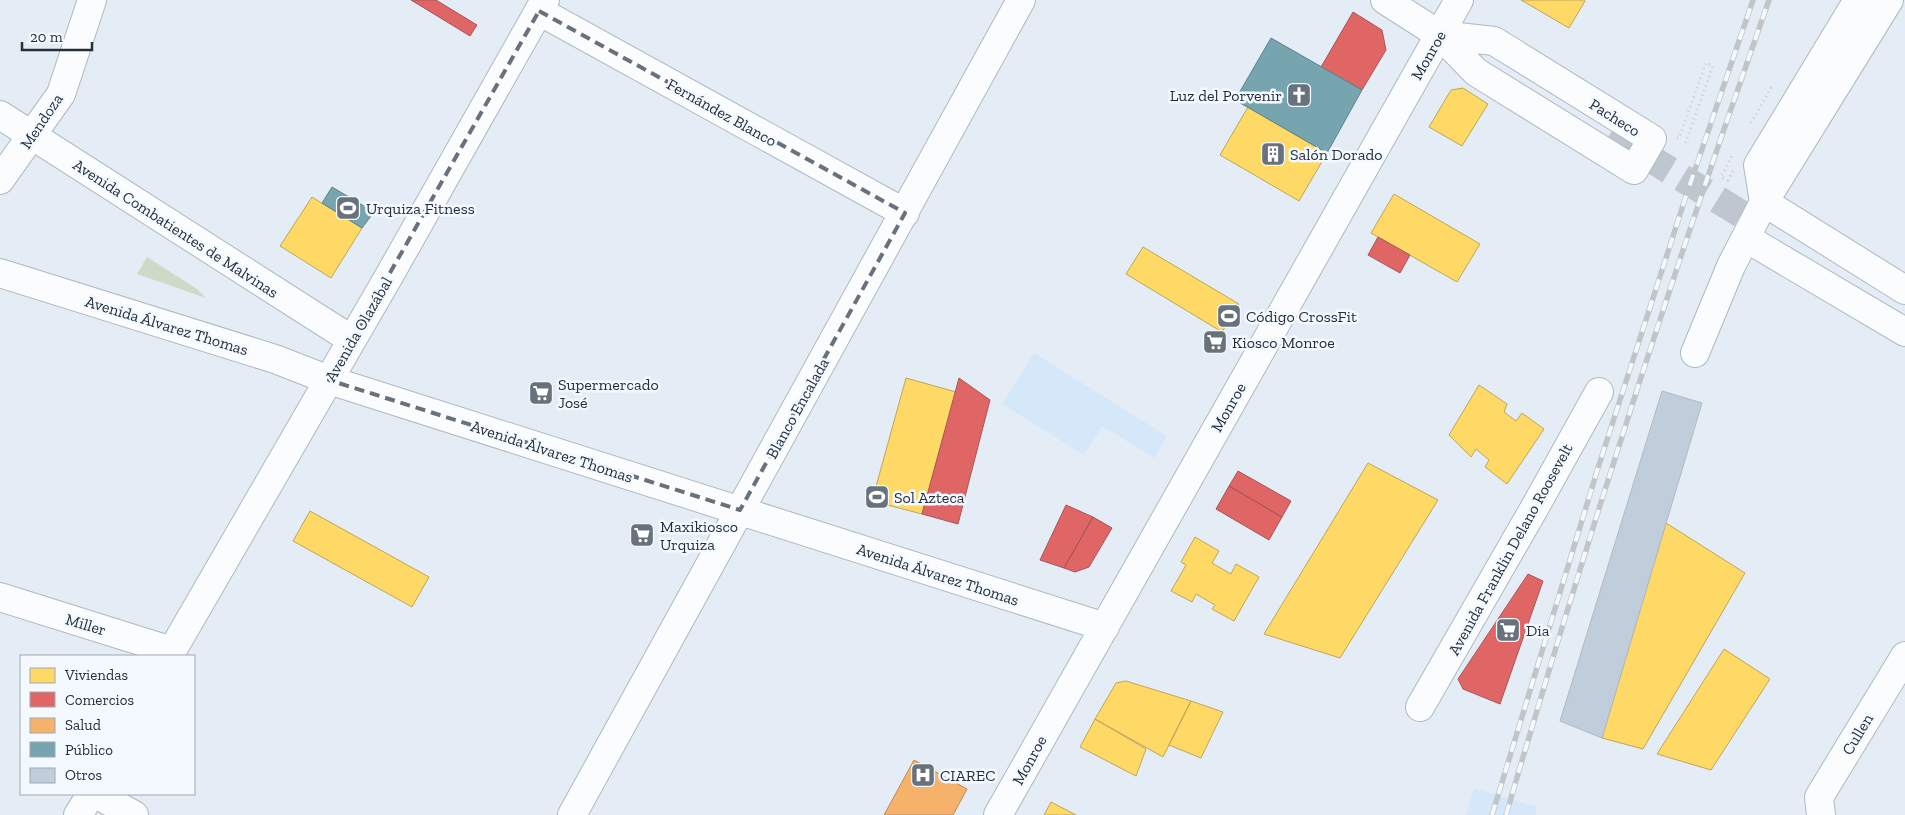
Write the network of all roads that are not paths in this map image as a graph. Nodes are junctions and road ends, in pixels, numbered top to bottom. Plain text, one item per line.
1 (92, 0) edge
2 (1021, 0) edge
3 (1385, 0) edge
4 (1459, 0) edge
5 (1858, 0) edge
6 (1889, 0) edge
7 (542, 5) edge
8 (1440, 35) junction
9 (0, 115) edge
10 (1610, 134) tunnel mouth
11 (32, 136) junction
12 (0, 180) edge
13 (1764, 202) junction
14 (905, 213) junction
15 (1756, 233) junction
16 (0, 273) edge
17 (1905, 290) edge
18 (1905, 312) edge
19 (1905, 332) edge
20 (352, 340) junction
21 (1695, 353) dead end
22 (329, 380) junction
23 (1598, 392) dead end
24 (740, 510) junction
25 (0, 597) edge
26 (1105, 627) junction
27 (171, 654) edge
28 (1905, 656) edge
29 (1420, 707) dead end
30 (90, 795) edge
31 (98, 795) edge
32 (78, 815) edge
33 (134, 815) edge
34 (572, 815) edge
35 (998, 815) edge
36 (1821, 815) edge

1 - 11 street, Mendoza
2 - 14 street, Blanco Encalada
3 - 8 street, Pacheco
4 - 8 street, Monroe
5 - 13 street
6 - 13 street
7 - 14 street, Fernández Blanco
7 - 20 street, Avenida Olazábal
8 - 8 street, Pacheco
8 - 10 street, Pacheco
8 - 26 street, Monroe
9 - 11 street, Avenida Combatientes de Malvinas
11 - 12 street, Mendoza
11 - 20 street, Avenida Combatientes de Malvinas
13 - 15 street
13 - 17 street
14 - 24 street, Blanco Encalada
15 - 18 street
15 - 19 street
15 - 21 street
16 - 22 street, Avenida Álvarez Thomas
20 - 22 street, Avenida Olazábal
22 - 24 street, Avenida Álvarez Thomas
22 - 27 street, Avenida Olazábal
23 - 29 street, Avenida Franklin Delano Roosevelt
24 - 26 street, Avenida Álvarez Thomas
24 - 34 street, Blanco Encalada
25 - 27 street, Miller
26 - 35 street, Monroe
28 - 36 street, Cullen
30 - 32 street
31 - 33 street

